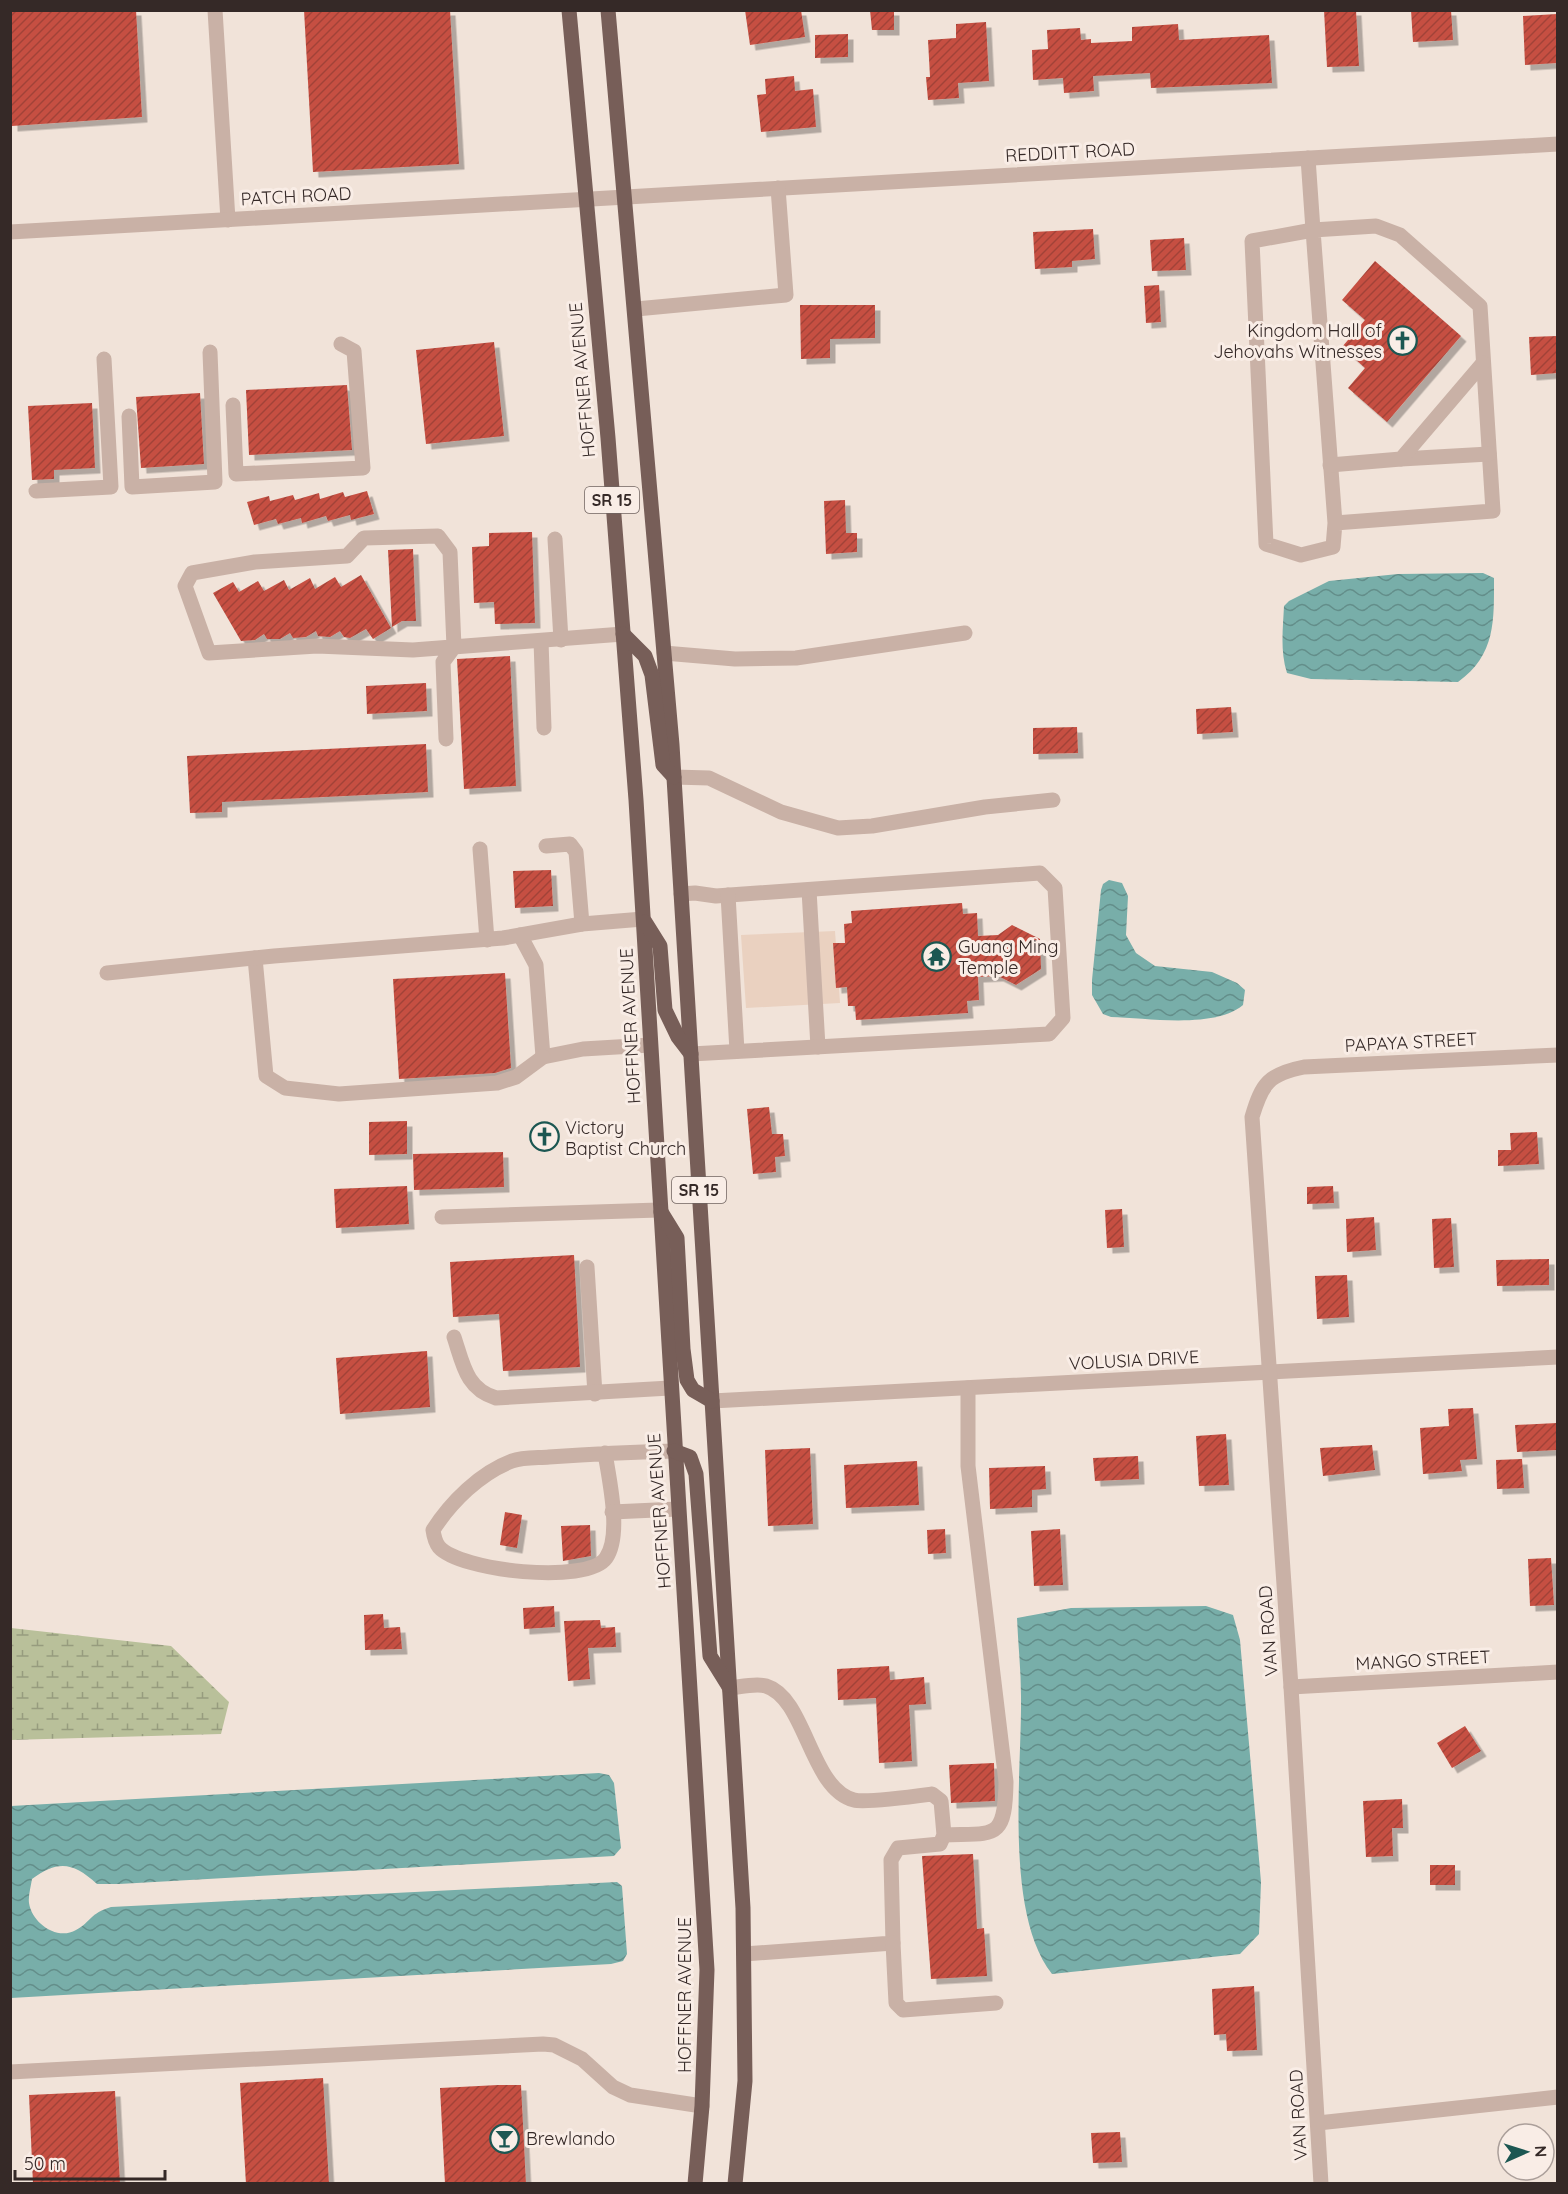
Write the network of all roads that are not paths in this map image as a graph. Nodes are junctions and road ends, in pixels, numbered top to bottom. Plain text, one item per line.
1 (216, 10) edge
2 (569, 10) edge
3 (608, 10) edge
4 (1557, 144) edge
5 (1308, 158) junction
6 (778, 188) junction
7 (625, 197) junction
8 (584, 199) junction
9 (228, 220) junction
10 (1313, 230) junction
11 (10, 232) edge
12 (636, 309) junction
13 (341, 344) dead end
14 (210, 352) dead end
15 (105, 359) dead end
16 (1484, 363) junction
17 (233, 405) dead end
18 (129, 416) dead end
19 (1489, 454) junction
20 (1401, 459) junction
21 (1330, 465) junction
22 (36, 492) dead end
23 (1335, 523) junction
24 (555, 539) dead end
25 (964, 633) dead end
26 (623, 634) junction
27 (561, 640) junction
28 (541, 641) junction
29 (454, 647) junction
30 (664, 653) junction
31 (544, 728) dead end
32 (446, 739) dead end
33 (674, 777) junction
34 (1053, 800) dead end
35 (546, 846) dead end
36 (480, 849) dead end
37 (809, 890) junction
38 (681, 894) junction
39 (728, 895) junction
40 (643, 920) junction
41 (582, 924) junction
42 (520, 935) junction
43 (487, 940) junction
44 (255, 958) junction
45 (107, 973) dead end
46 (650, 1045) junction
47 (818, 1047) junction
48 (737, 1051) junction
49 (691, 1054) junction
50 (1557, 1055) edge
51 (543, 1057) junction
52 (1269, 1079) joint
53 (659, 1210) junction
54 (442, 1217) dead end
55 (587, 1267) dead end
56 (454, 1337) dead end
57 (1557, 1357) edge
58 (1270, 1372) junction
59 (670, 1388) junction
60 (968, 1388) junction
61 (595, 1394) junction
62 (712, 1401) junction
63 (674, 1451) junction
64 (605, 1453) junction
65 (678, 1509) junction
66 (612, 1512) junction
67 (1557, 1672) edge
68 (1291, 1687) junction
69 (729, 1688) junction
70 (944, 1835) junction
71 (893, 1943) junction
72 (744, 1954) junction
73 (996, 2003) dead end
74 (10, 2072) edge
75 (1557, 2097) edge
76 (702, 2106) junction
77 (1318, 2123) junction
78 (695, 2184) edge
79 (735, 2184) edge
80 (1321, 2184) edge

1 - 9 street
2 - 8 main road, HOFFNER AVENUE / SR 15
3 - 7 main road, SR 15
4 - 5 street, REDDITT ROAD
5 - 6 street, REDDITT ROAD
5 - 10 street
6 - 7 street, REDDITT ROAD
6 - 12 street
7 - 8 street, REDDITT ROAD
7 - 12 main road, SR 15
8 - 9 street, PATCH ROAD
8 - 26 main road, HOFFNER AVENUE / SR 15
9 - 11 street, PATCH ROAD
10 - 16 street
10 - 21 street
10 - 23 street
12 - 30 main road, SR 15
13 - 17 street
14 - 18 street
15 - 22 street
16 - 19 street
16 - 20 street
19 - 20 street
19 - 23 street
20 - 21 street
21 - 23 street
24 - 27 street
25 - 30 street
26 - 27 street
26 - 33 main road
26 - 40 main road, HOFFNER AVENUE / SR 15
27 - 28 street
28 - 29 street
28 - 31 street
29 - 29 street
29 - 32 street
30 - 33 main road, SR 15
33 - 34 street
33 - 38 main road, SR 15
35 - 41 street
36 - 43 street
37 - 39 street
37 - 47 street
37 - 47 street
38 - 39 street
38 - 49 main road, SR 15
39 - 48 street
40 - 41 street
40 - 46 main road, HOFFNER AVENUE / SR 15
40 - 49 main road
41 - 42 street
42 - 43 street
42 - 51 street
43 - 44 street
44 - 45 street
44 - 51 street
46 - 51 street
46 - 53 main road, HOFFNER AVENUE / SR 15
47 - 48 street
48 - 49 street
49 - 62 main road, SR 15
50 - 52 street, PAPAYA STREET
52 - 58 street, VAN ROAD
53 - 54 street
53 - 59 main road, HOFFNER AVENUE / SR 15
53 - 62 main road
55 - 61 street
56 - 61 street
57 - 58 street, VOLUSIA DRIVE
58 - 60 street, VOLUSIA DRIVE
58 - 68 street, VAN ROAD
59 - 61 street
59 - 63 main road, HOFFNER AVENUE / SR 15
60 - 62 street, VOLUSIA DRIVE
60 - 70 street
62 - 69 main road, SR 15
63 - 64 street
63 - 65 main road, HOFFNER AVENUE / SR 15
63 - 69 main road
64 - 66 street
64 - 66 street
65 - 66 street
65 - 76 main road, HOFFNER AVENUE / SR 15
67 - 68 street, MANGO STREET
68 - 77 street, VAN ROAD
69 - 70 street
69 - 72 main road, SR 15
70 - 71 street
71 - 72 street
71 - 73 street
72 - 79 main road, SR 15
74 - 76 street
75 - 77 street
76 - 78 main road, HOFFNER AVENUE / SR 15
77 - 80 street, VAN ROAD

